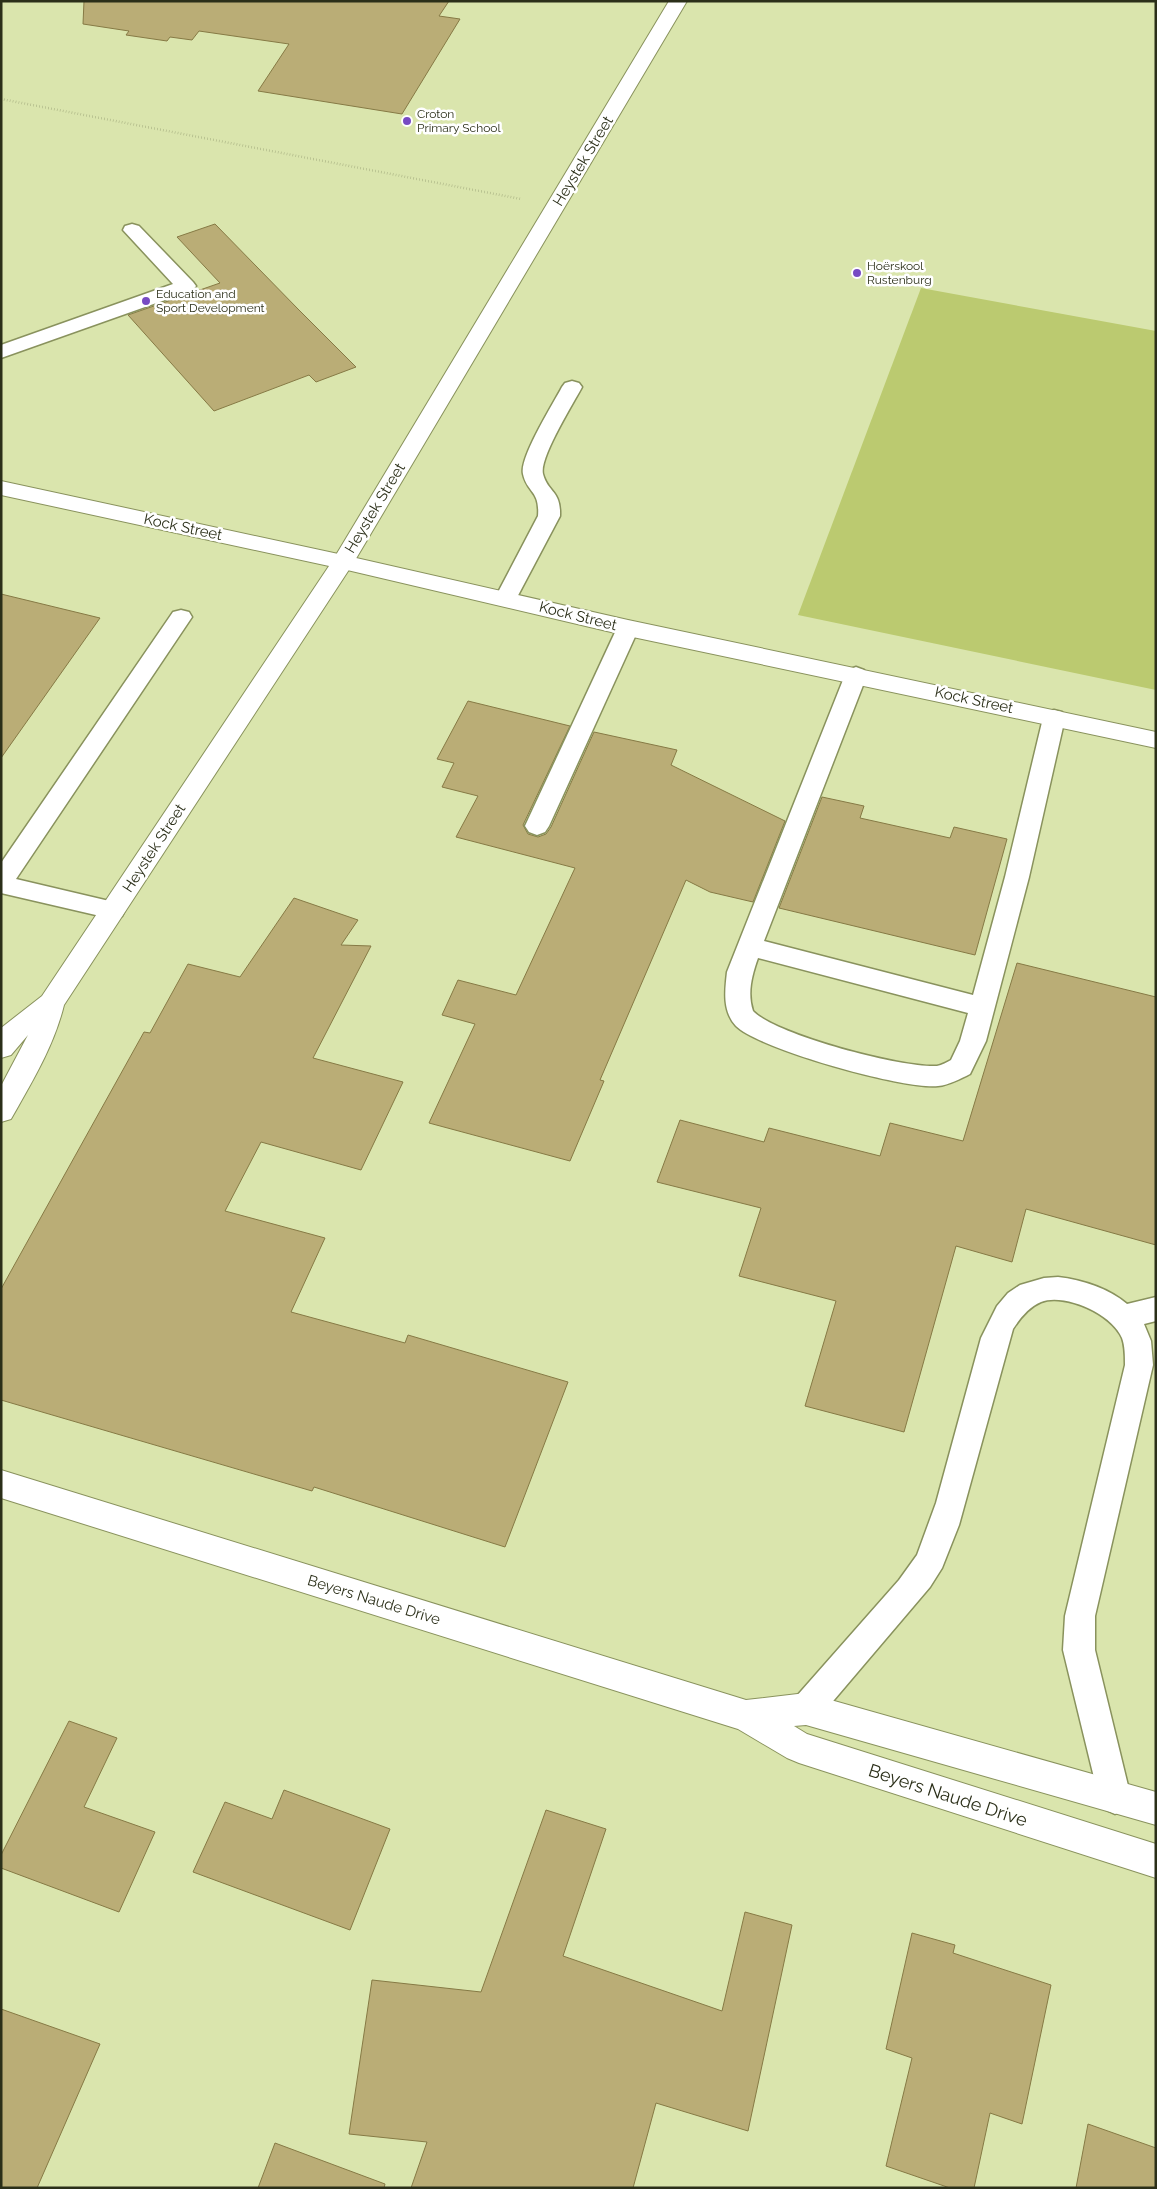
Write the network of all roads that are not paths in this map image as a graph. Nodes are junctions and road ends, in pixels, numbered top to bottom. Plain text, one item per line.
1 (678, 1) edge
2 (132, 230) dead end
3 (1, 352) edge
4 (572, 387) dead end
5 (1, 488) edge
6 (343, 562) junction
7 (506, 598) junction
8 (181, 617) dead end
9 (628, 628) junction
10 (856, 675) junction
11 (1054, 718) junction
12 (1156, 740) edge
13 (537, 826) dead end
14 (1, 883) edge
15 (112, 910) junction
16 (750, 947) junction
17 (51, 1002) junction
18 (982, 1007) junction
19 (1, 1048) edge
20 (1, 1111) edge
21 (1156, 1309) edge
22 (1123, 1317) junction
23 (1, 1484) edge
24 (806, 1709) junction
25 (746, 1716) junction
26 (1115, 1798) junction
27 (1156, 1809) edge
28 (1156, 1861) edge

1 - 6 street, Heystek Street
2 - 3 lane
4 - 7 lane
5 - 6 street, Kock Street
6 - 7 street, Kock Street
6 - 15 street, Heystek Street
7 - 9 street, Kock Street
8 - 14 lane
9 - 10 street, Kock Street
9 - 13 lane
10 - 11 street, Kock Street
10 - 16 lane
11 - 12 street, Kock Street
11 - 18 lane
14 - 15 lane
15 - 17 street, Heystek Street
16 - 18 lane
16 - 18 lane
17 - 19 street, Heystek Street
17 - 20 street, Heystek Street
21 - 22 lane
22 - 24 lane
22 - 26 lane
23 - 25 street, Beyers Naude Drive
24 - 25 street, Beyers Naude Drive
24 - 26 street, Beyers Naude Drive
25 - 28 street, Beyers Naude Drive
26 - 27 street, Beyers Naude Drive

